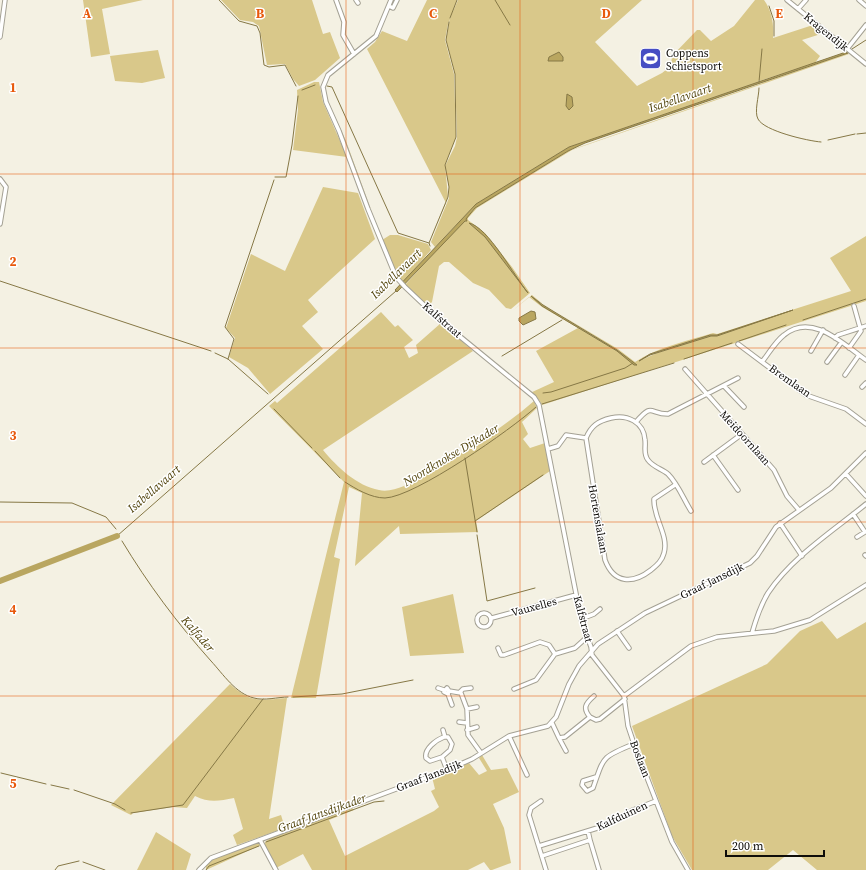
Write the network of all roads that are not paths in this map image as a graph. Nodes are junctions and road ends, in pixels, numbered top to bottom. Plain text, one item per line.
1 (5, 0) edge
2 (336, 0) edge
3 (391, 0) edge
4 (397, 0) edge
5 (787, 0) edge
6 (806, 0) edge
7 (859, 0) edge
8 (389, 6) junction
9 (866, 6) edge
10 (798, 9) junction
11 (866, 25) edge
12 (0, 37) edge
13 (847, 48) junction
14 (354, 54) junction
15 (866, 64) edge
16 (0, 179) edge
17 (0, 224) edge
18 (854, 306) dead end
19 (866, 326) edge
20 (860, 328) junction
21 (823, 330) junction
22 (835, 338) junction
23 (841, 343) junction
24 (738, 344) dead end
25 (849, 348) junction
26 (811, 351) dead end
27 (859, 355) junction
28 (866, 360) edge
29 (762, 362) junction
30 (827, 362) dead end
31 (685, 370) dead end
32 (845, 375) dead end
33 (738, 378) dead end
34 (866, 383) edge
35 (724, 386) junction
36 (862, 387) dead end
37 (707, 395) junction
38 (744, 407) dead end
39 (636, 422) junction
40 (866, 424) edge
41 (742, 434) junction
42 (586, 438) junction
43 (548, 449) junction
44 (866, 454) edge
45 (713, 455) junction
46 (704, 462) dead end
47 (846, 474) junction
48 (675, 485) junction
49 (738, 490) dead end
50 (866, 496) edge
51 (866, 504) edge
52 (799, 510) junction
53 (691, 511) dead end
54 (853, 514) junction
55 (780, 523) junction
56 (857, 537) dead end
57 (802, 556) junction
58 (866, 585) edge
59 (576, 595) junction
60 (600, 608) dead end
61 (492, 618) junction
62 (581, 619) junction
63 (617, 631) junction
64 (752, 633) junction
65 (586, 638) junction
66 (498, 648) dead end
67 (628, 648) dead end
68 (591, 651) junction
69 (555, 654) junction
70 (438, 688) dead end
71 (471, 688) dead end
72 (514, 689) dead end
73 (448, 692) junction
74 (460, 692) junction
75 (594, 696) dead end
76 (624, 697) junction
77 (452, 705) dead end
78 (477, 707) dead end
79 (467, 710) junction
80 (590, 717) junction
81 (459, 722) dead end
82 (466, 723) junction
83 (552, 723) junction
84 (477, 727) dead end
85 (443, 730) dead end
86 (467, 730) junction
87 (510, 736) junction
88 (445, 737) junction
89 (560, 738) junction
90 (634, 744) junction
91 (566, 751) dead end
92 (481, 753) junction
93 (442, 757) junction
94 (447, 770) junction
95 (527, 775) dead end
96 (596, 777) junction
97 (541, 801) dead end
98 (656, 801) junction
99 (588, 831) junction
100 (260, 840) junction
101 (590, 840) junction
102 (539, 846) junction
103 (542, 856) junction
104 (199, 870) edge
105 (276, 870) edge
106 (546, 870) edge
107 (599, 870) edge
108 (688, 870) edge

1 - 12 street
2 - 14 street
3 - 8 street, Kalfstraat
4 - 8 street
5 - 10 street, Kragendijk
6 - 10 street
7 - 9 street
8 - 14 street, Kalfstraat
10 - 13 street, Kragendijk
11 - 13 street
13 - 15 street, Kragendijk
14 - 43 street, Kalfstraat
16 - 17 street
18 - 20 street
19 - 20 street
20 - 22 street
20 - 25 street
21 - 22 street
21 - 26 street
21 - 29 street
22 - 23 street
23 - 25 street
23 - 30 street
24 - 29 street, Bremlaan
25 - 27 street
27 - 28 street
27 - 32 street
29 - 40 street, Bremlaan
31 - 37 street, Meidoornlaan
33 - 35 street
34 - 36 street
35 - 37 street
35 - 38 street
37 - 39 street
37 - 41 street, Meidoornlaan
39 - 42 street
39 - 48 street
41 - 45 street
41 - 52 street, Meidoornlaan
42 - 43 street
42 - 48 street, Hortensialaan
43 - 59 street, Kalfstraat
44 - 47 street, Graaf Jansdijk
45 - 46 street
45 - 49 street
47 - 50 street
47 - 52 street, Graaf Jansdijk
48 - 53 street
51 - 54 street
52 - 55 street, Graaf Jansdijk
54 - 56 street
54 - 57 street
55 - 57 street
55 - 63 street, Graaf Jansdijk
57 - 64 street
58 - 64 street
59 - 61 street, Vauxelles
59 - 62 street, Kalfstraat
60 - 62 street
61 - 61 street, Vauxelles
62 - 65 street, Kalfstraat
63 - 67 street
63 - 68 street, Graaf Jansdijk
64 - 76 street
65 - 68 street, Kalfstraat
65 - 69 street
66 - 69 street
68 - 76 street
68 - 83 street, Graaf Jansdijk
69 - 72 street
70 - 73 street
71 - 74 street
73 - 74 street
73 - 77 street
74 - 79 street
75 - 80 street
76 - 80 street
76 - 90 street, Boslaan
78 - 79 street
79 - 82 street
80 - 89 street
81 - 82 street
82 - 86 street
83 - 87 street, Graaf Jansdijk
83 - 89 street
84 - 86 street
85 - 88 street
86 - 92 street
87 - 92 street, Graaf Jansdijk
87 - 95 street
88 - 93 street
88 - 93 street
89 - 91 street
90 - 96 street
90 - 98 street, Boslaan
92 - 94 street, Graaf Jansdijk
93 - 94 street
94 - 100 street, Graaf Jansdijk
96 - 96 street
97 - 102 street
98 - 99 street, Kalfduinen
98 - 108 street, Boslaan
99 - 101 street, Kalfduinen
99 - 102 street, Kalfduinen
100 - 104 street, Graaf Jansdijk
100 - 105 street
101 - 103 street, Kalfduinen
101 - 107 street
102 - 103 street
103 - 106 street

